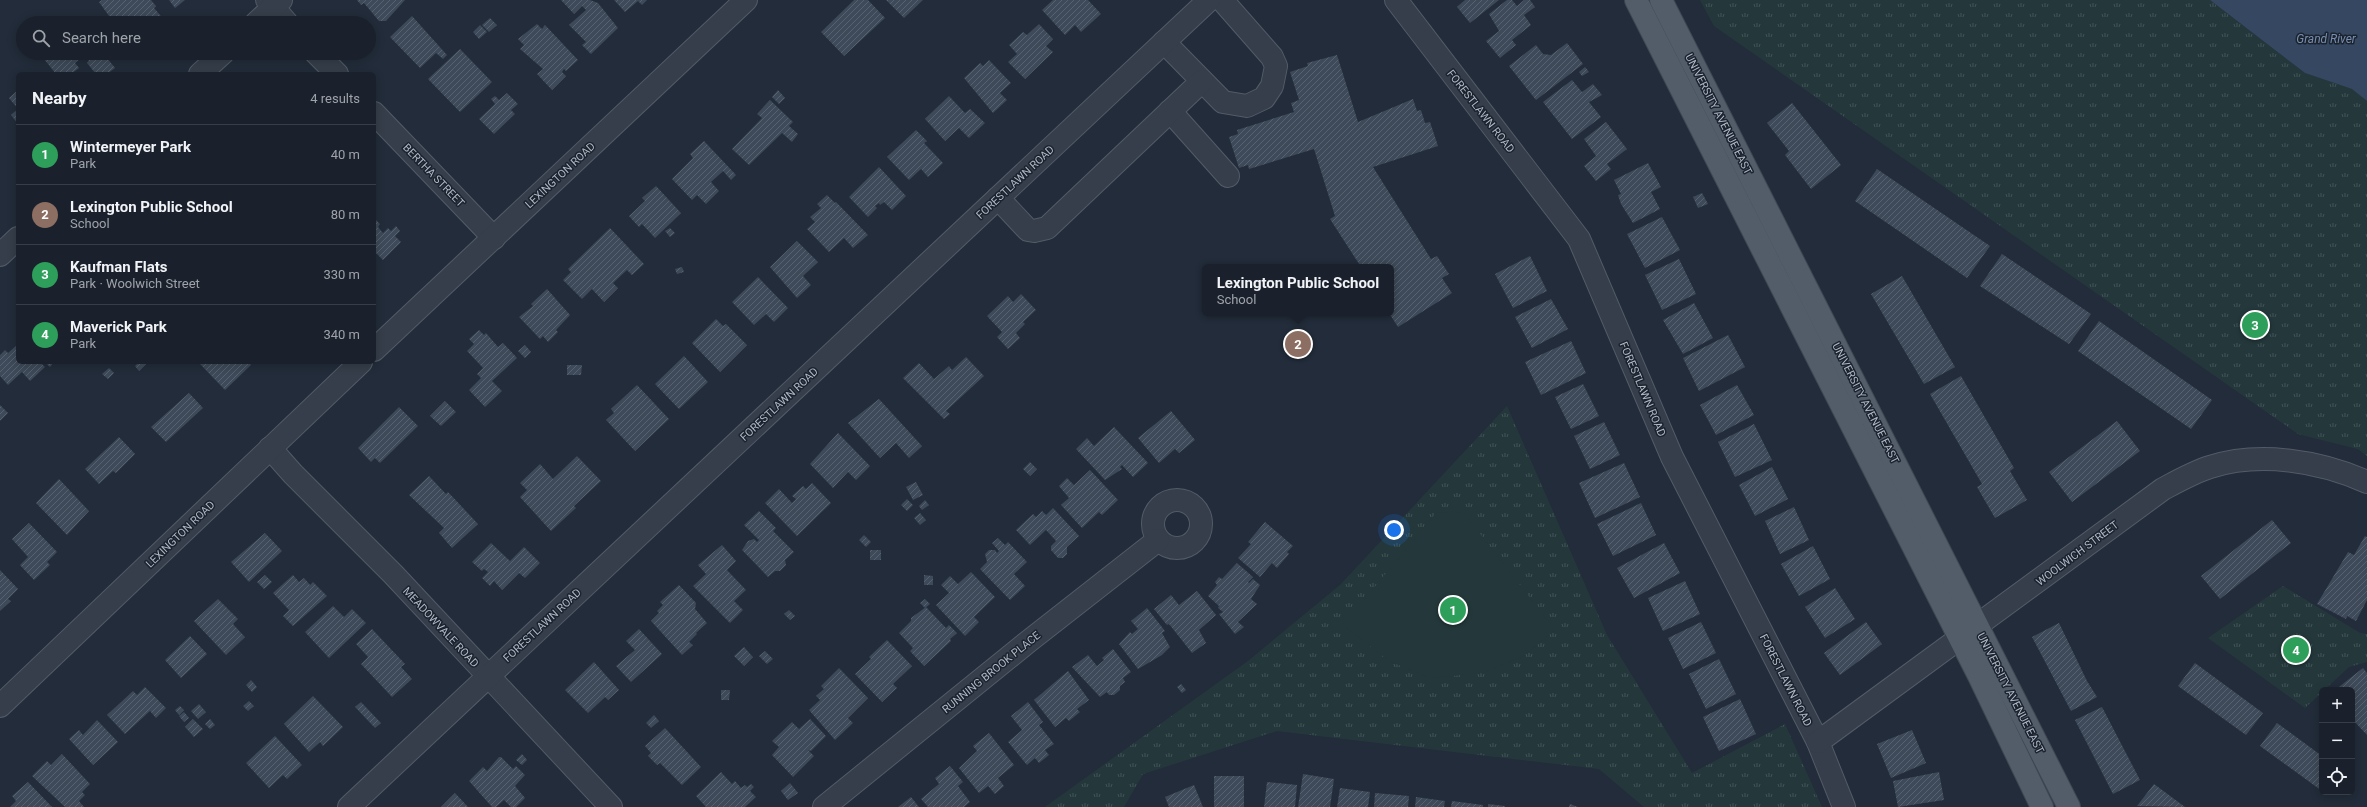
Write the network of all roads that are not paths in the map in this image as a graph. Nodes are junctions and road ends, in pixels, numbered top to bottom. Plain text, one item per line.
1 (746, 0) edge
2 (1209, 0) edge
3 (1222, 0) edge
4 (1396, 0) edge
5 (1636, 0) edge
6 (1661, 0) edge
7 (277, 8) edge
8 (266, 16) edge
9 (1164, 42) junction
10 (215, 60) edge
11 (323, 60) edge
12 (202, 72) edge
13 (335, 72) edge
14 (1202, 81) junction
15 (1170, 111) junction
16 (376, 115) edge
17 (1228, 176) dead end
18 (998, 198) junction
19 (1767, 208) junction
20 (1748, 220) junction
21 (494, 238) junction
22 (16, 240) edge
23 (0, 255) edge
24 (376, 348) edge
25 (359, 364) edge
26 (270, 448) junction
27 (2367, 482) edge
28 (1158, 540) dead end
29 (1977, 626) junction
30 (1959, 639) junction
31 (487, 677) junction
32 (0, 706) edge
33 (1818, 742) junction
34 (349, 807) edge
35 (611, 807) edge
36 (824, 807) edge
37 (1844, 807) edge
38 (2042, 807) edge
39 (2069, 807) edge

1 - 21 street, LEXINGTON ROAD
2 - 9 street, FORESTLAWN ROAD
3 - 14 street
4 - 33 street, FORESTLAWN ROAD
5 - 20 main road, UNIVERSITY AVENUE EAST
6 - 19 main road, UNIVERSITY AVENUE EAST
7 - 8 street
9 - 14 street
9 - 18 street, FORESTLAWN ROAD
10 - 12 street
11 - 13 street
14 - 15 street
15 - 17 street
15 - 18 street
16 - 21 street, BERTHA STREET
18 - 31 street, FORESTLAWN ROAD
19 - 20 street
19 - 29 main road, UNIVERSITY AVENUE EAST
20 - 30 main road, UNIVERSITY AVENUE EAST
21 - 24 street, LEXINGTON ROAD
22 - 23 street
25 - 26 street, LEXINGTON ROAD
26 - 31 street, MEADOWVALE ROAD
26 - 32 street, LEXINGTON ROAD
27 - 29 street, WOOLWICH STREET
28 - 36 street, RUNNING BROOK PLACE
29 - 30 street, WOOLWICH STREET
29 - 39 main road, UNIVERSITY AVENUE EAST
30 - 33 street, WOOLWICH STREET
30 - 38 main road, UNIVERSITY AVENUE EAST
31 - 34 street, FORESTLAWN ROAD
31 - 35 street, MEADOWVALE ROAD
33 - 37 street, FORESTLAWN ROAD

